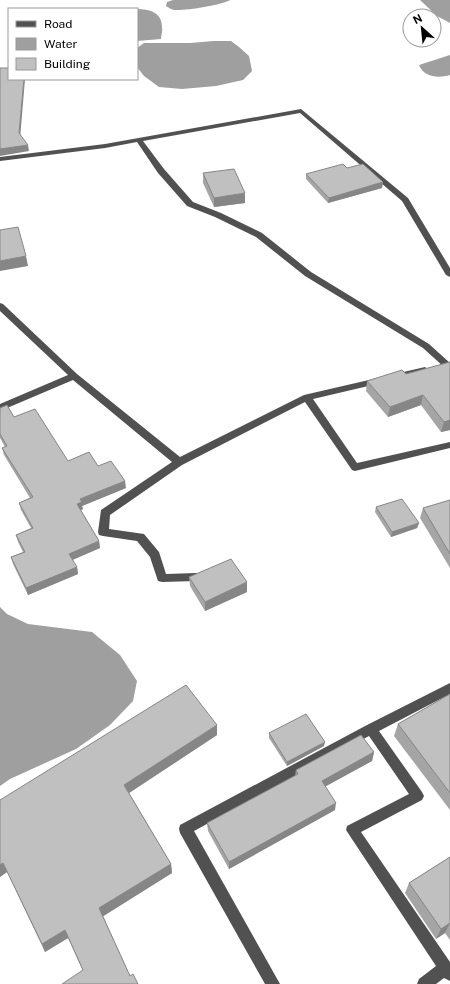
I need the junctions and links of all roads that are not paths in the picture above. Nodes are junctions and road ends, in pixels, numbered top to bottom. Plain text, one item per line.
1 (139, 140) junction
2 (0, 159) edge
3 (450, 275) edge
4 (0, 306) edge
5 (442, 366) edge
6 (74, 376) junction
7 (307, 397) junction
8 (0, 408) edge
9 (450, 445) edge
10 (179, 462) junction
11 (196, 577) edge
12 (450, 688) edge
13 (371, 729) junction
14 (448, 971) edge
15 (273, 984) edge
16 (424, 984) edge

1 - 2 street
1 - 3 street
1 - 5 street
4 - 6 street
5 - 7 street
6 - 8 street
6 - 10 street
7 - 9 street
7 - 10 street
10 - 11 street
12 - 13 street
13 - 14 street
13 - 15 street
14 - 16 street

